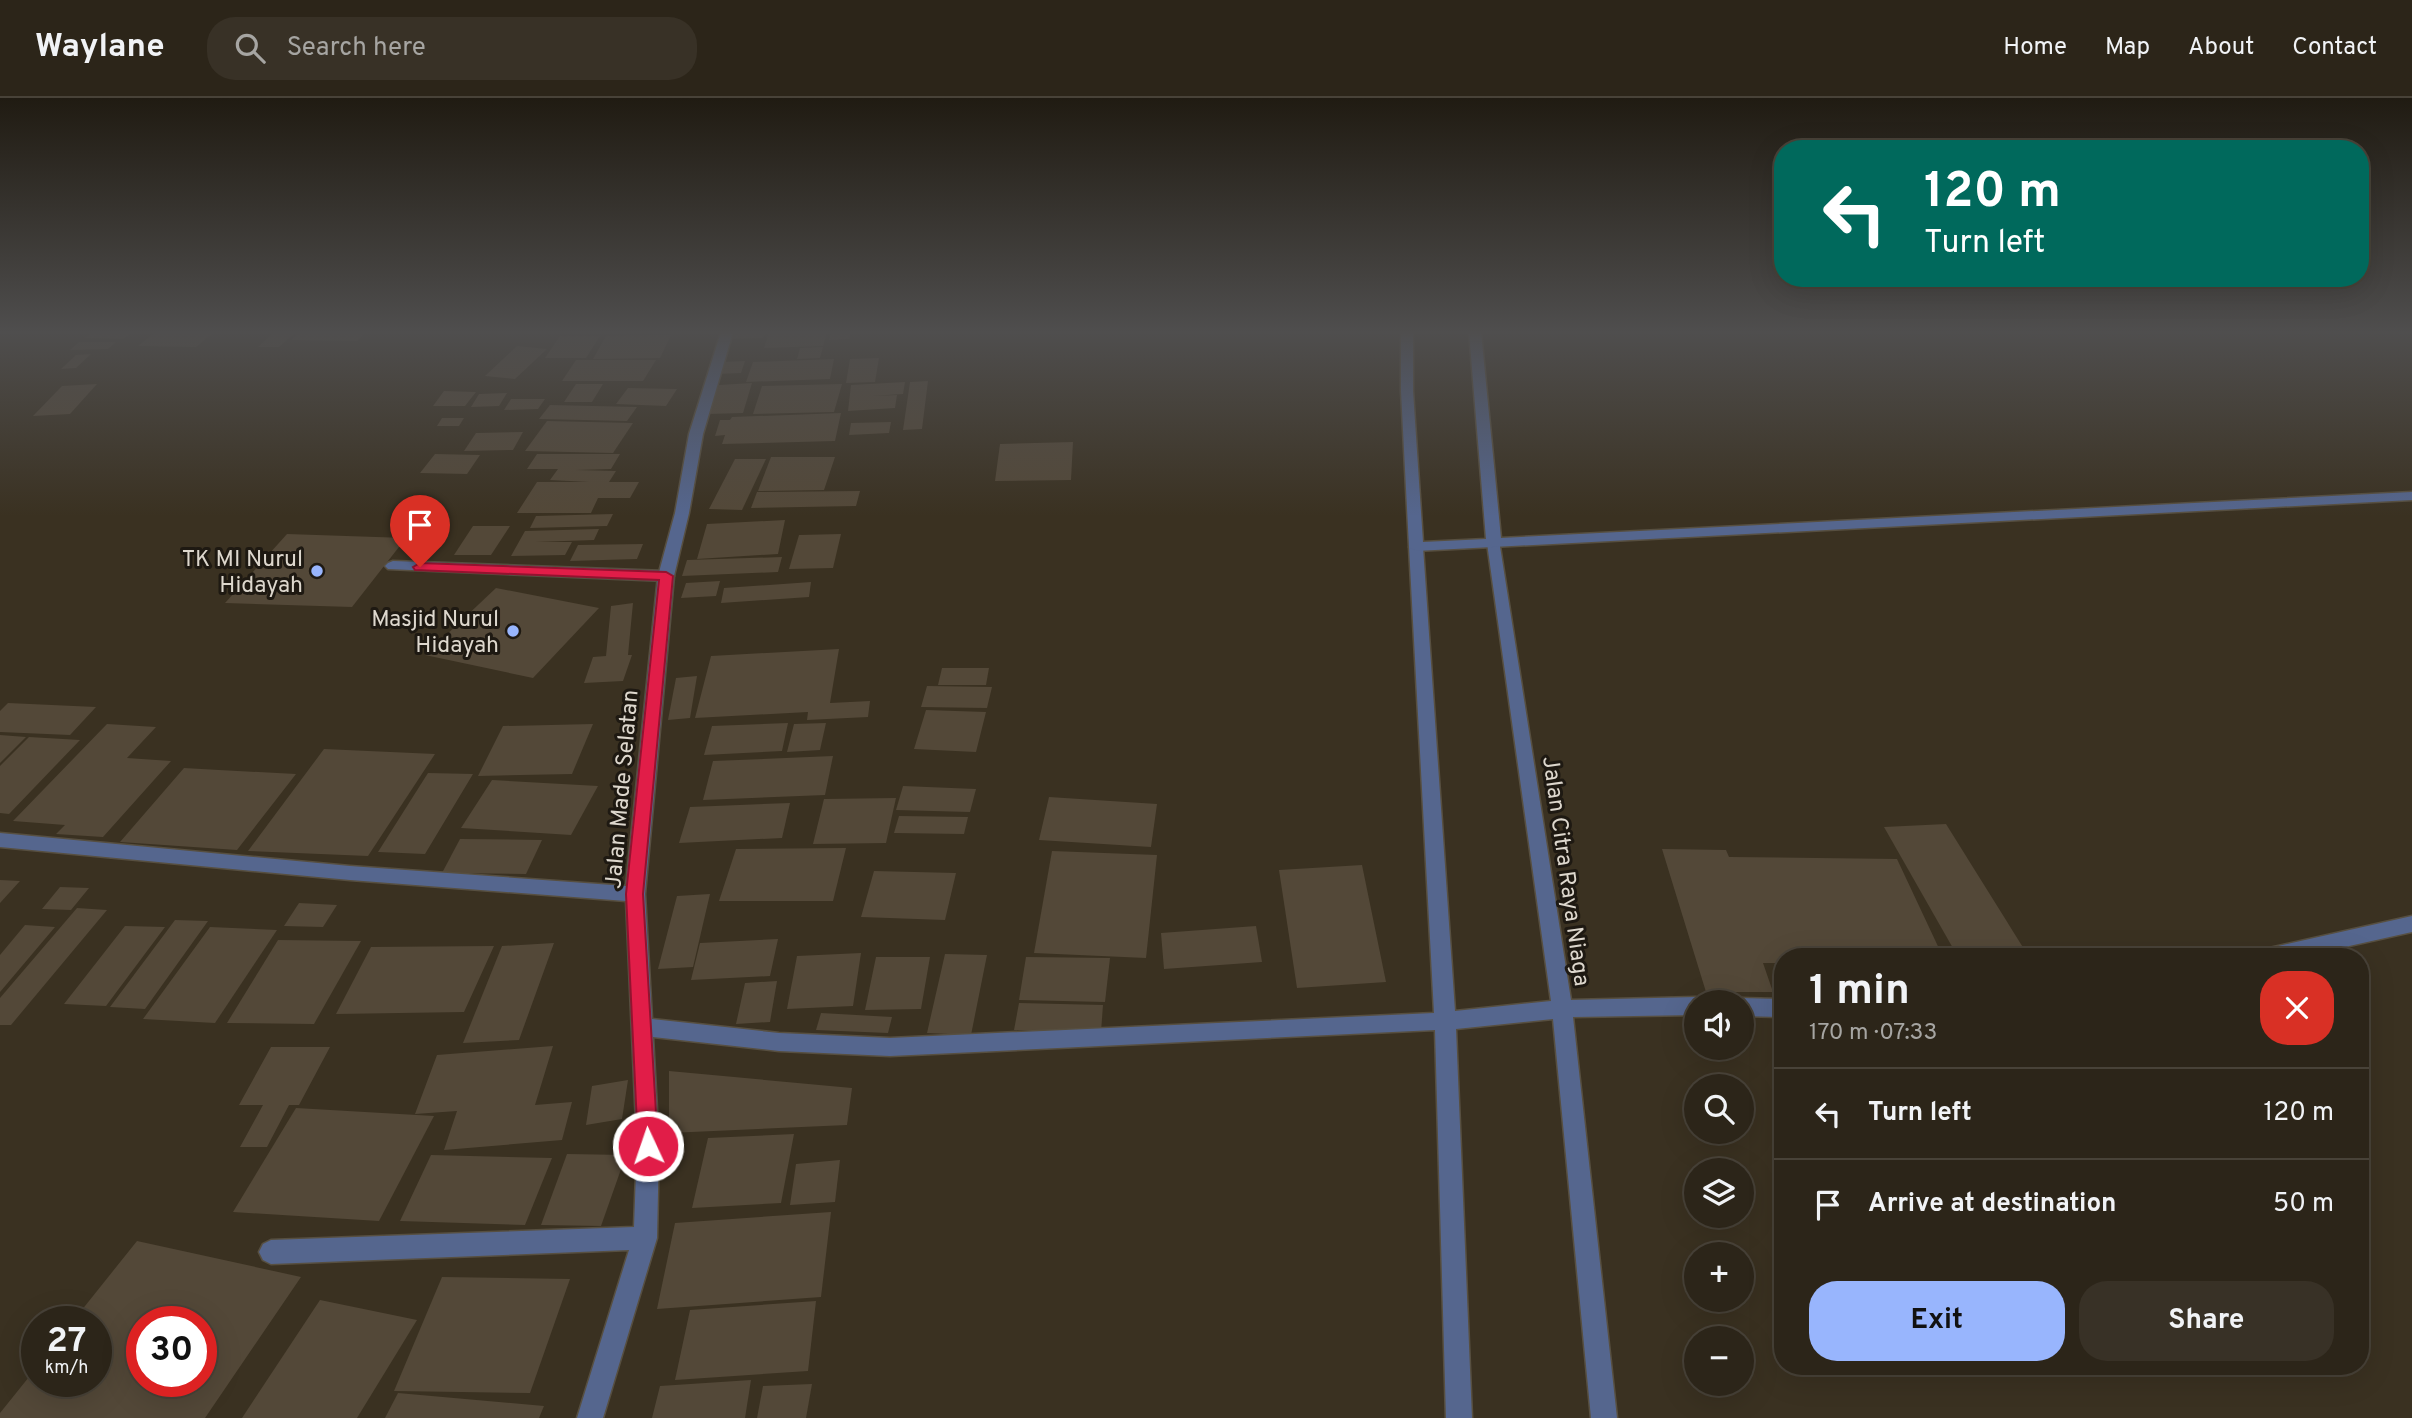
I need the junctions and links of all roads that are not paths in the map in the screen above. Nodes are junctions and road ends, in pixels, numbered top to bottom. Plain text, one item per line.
1 (708, 394) edge
2 (1407, 394) edge
3 (1481, 394) edge
4 (2412, 496) edge
5 (1494, 543) junction
6 (1416, 547) junction
7 (393, 566) dead end
8 (666, 576) junction
9 (0, 841) edge
10 (635, 894) junction
11 (2412, 924) edge
12 (2305, 948) edge
13 (1684, 1006) edge
14 (1754, 1007) edge
15 (1774, 1008) edge
16 (1562, 1009) junction
17 (1446, 1021) junction
18 (641, 1027) junction
19 (645, 1238) junction
20 (271, 1252) dead end
21 (590, 1418) edge
22 (1460, 1418) edge
23 (1604, 1418) edge

1 - 8 street, Jalan Made Selatan
2 - 6 street
3 - 5 street, Jalan Citra Raya Niaga
4 - 5 street
5 - 6 street
5 - 16 street, Jalan Citra Raya Niaga
6 - 17 street
7 - 8 street
8 - 10 street, Jalan Made Selatan
9 - 10 street
10 - 18 street, Jalan Made Selatan
11 - 12 street
13 - 16 street
14 - 15 street
16 - 17 street
16 - 23 street, Jalan Citra Raya Niaga
17 - 18 street
17 - 22 street
18 - 19 street, Jalan Made Selatan
19 - 20 street
19 - 21 street, Jalan Made Selatan

